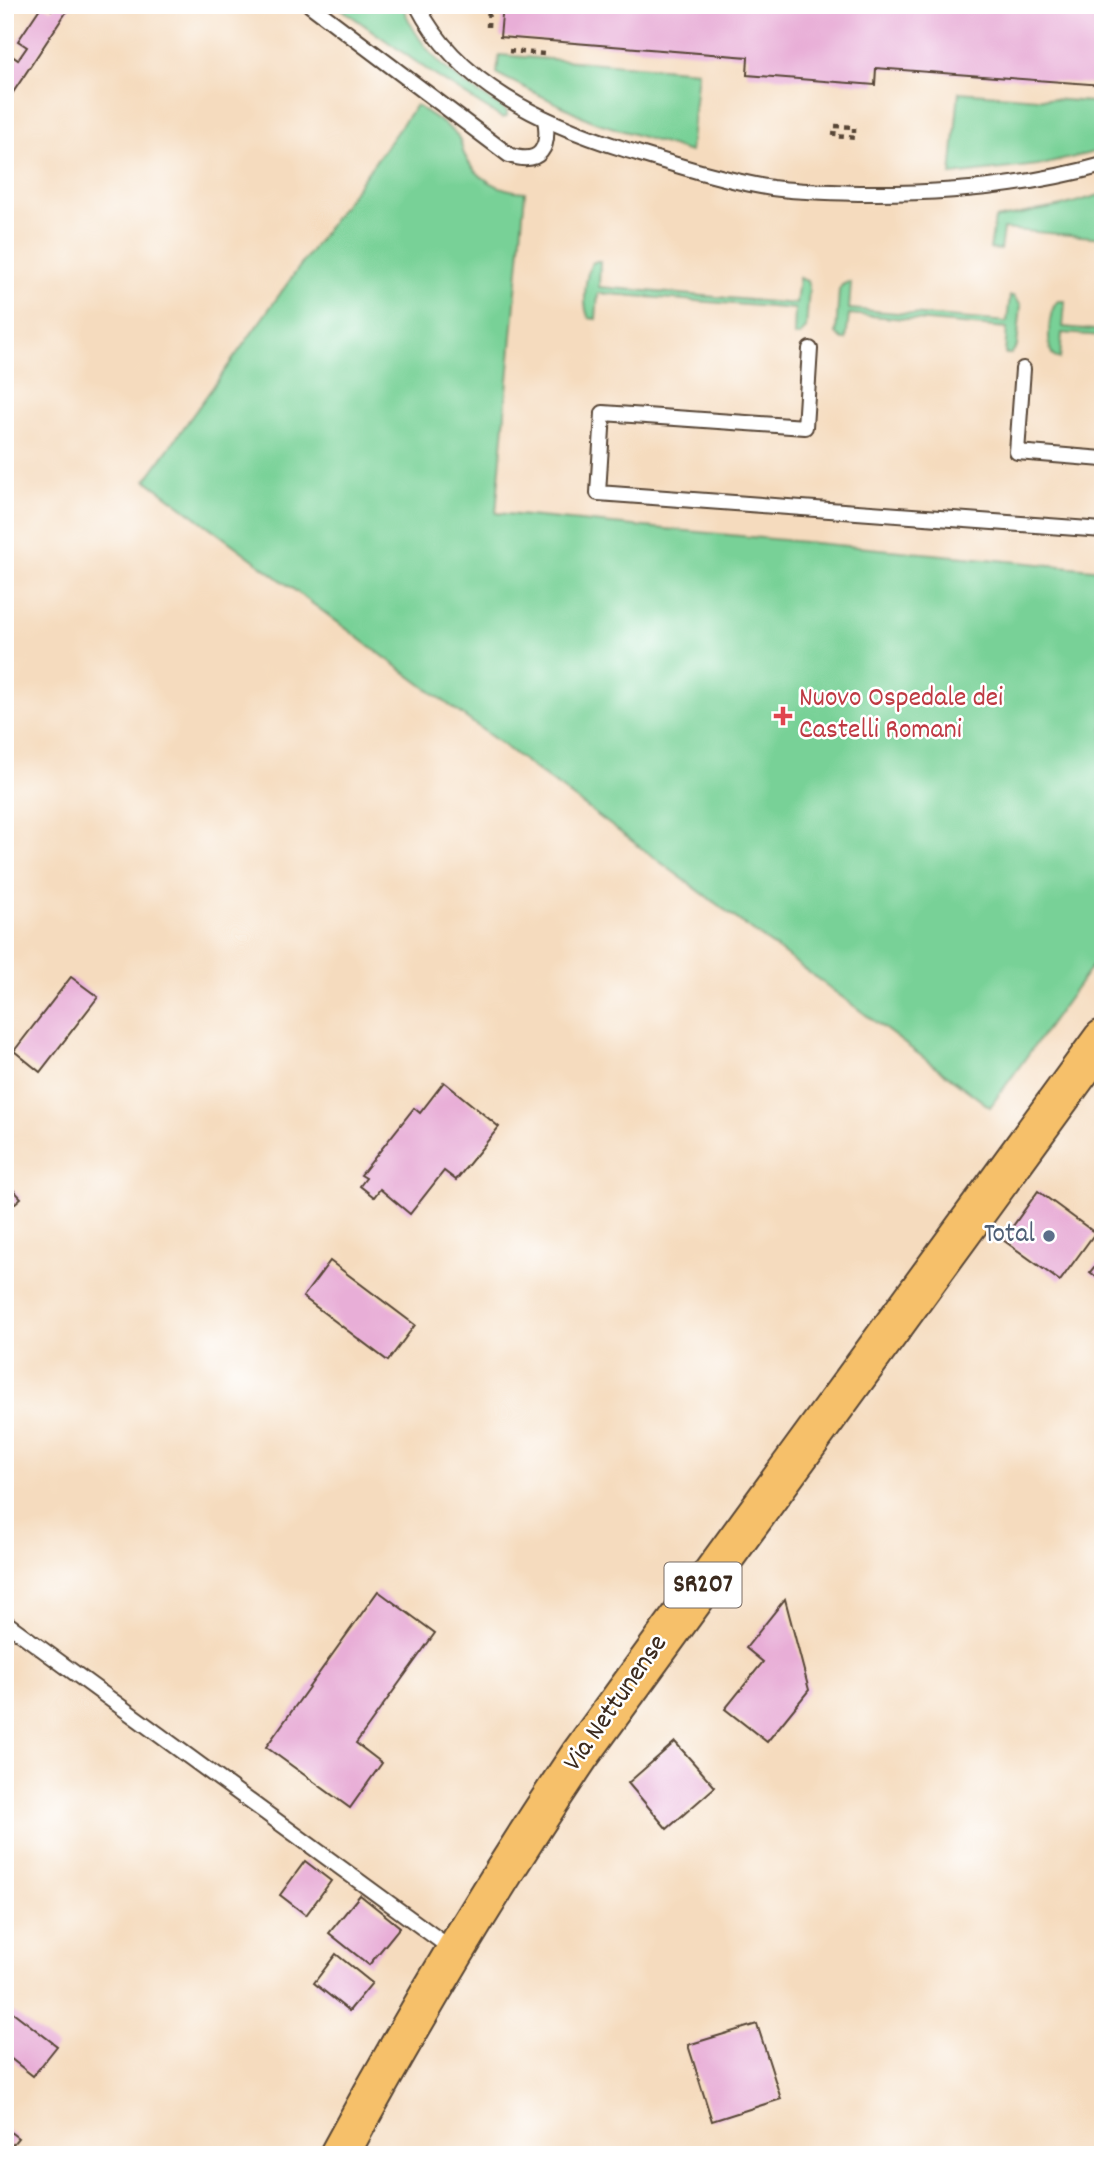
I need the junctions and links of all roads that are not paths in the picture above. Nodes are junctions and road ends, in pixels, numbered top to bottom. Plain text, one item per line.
1 (310, 5) edge
2 (417, 5) edge
3 (545, 119) junction
4 (1103, 165) edge
5 (810, 349) dead end
6 (1023, 369) dead end
7 (1103, 459) edge
8 (1103, 530) edge
9 (1103, 1039) edge
10 (5, 1622) edge
11 (455, 1951) junction
12 (339, 2155) edge

1 - 3 lane
2 - 3 lane
3 - 4 lane
5 - 8 lane
6 - 7 lane
9 - 11 main road, Via Nettunense / SR207
10 - 11 lane
11 - 12 main road, Via Nettunense / SR207

